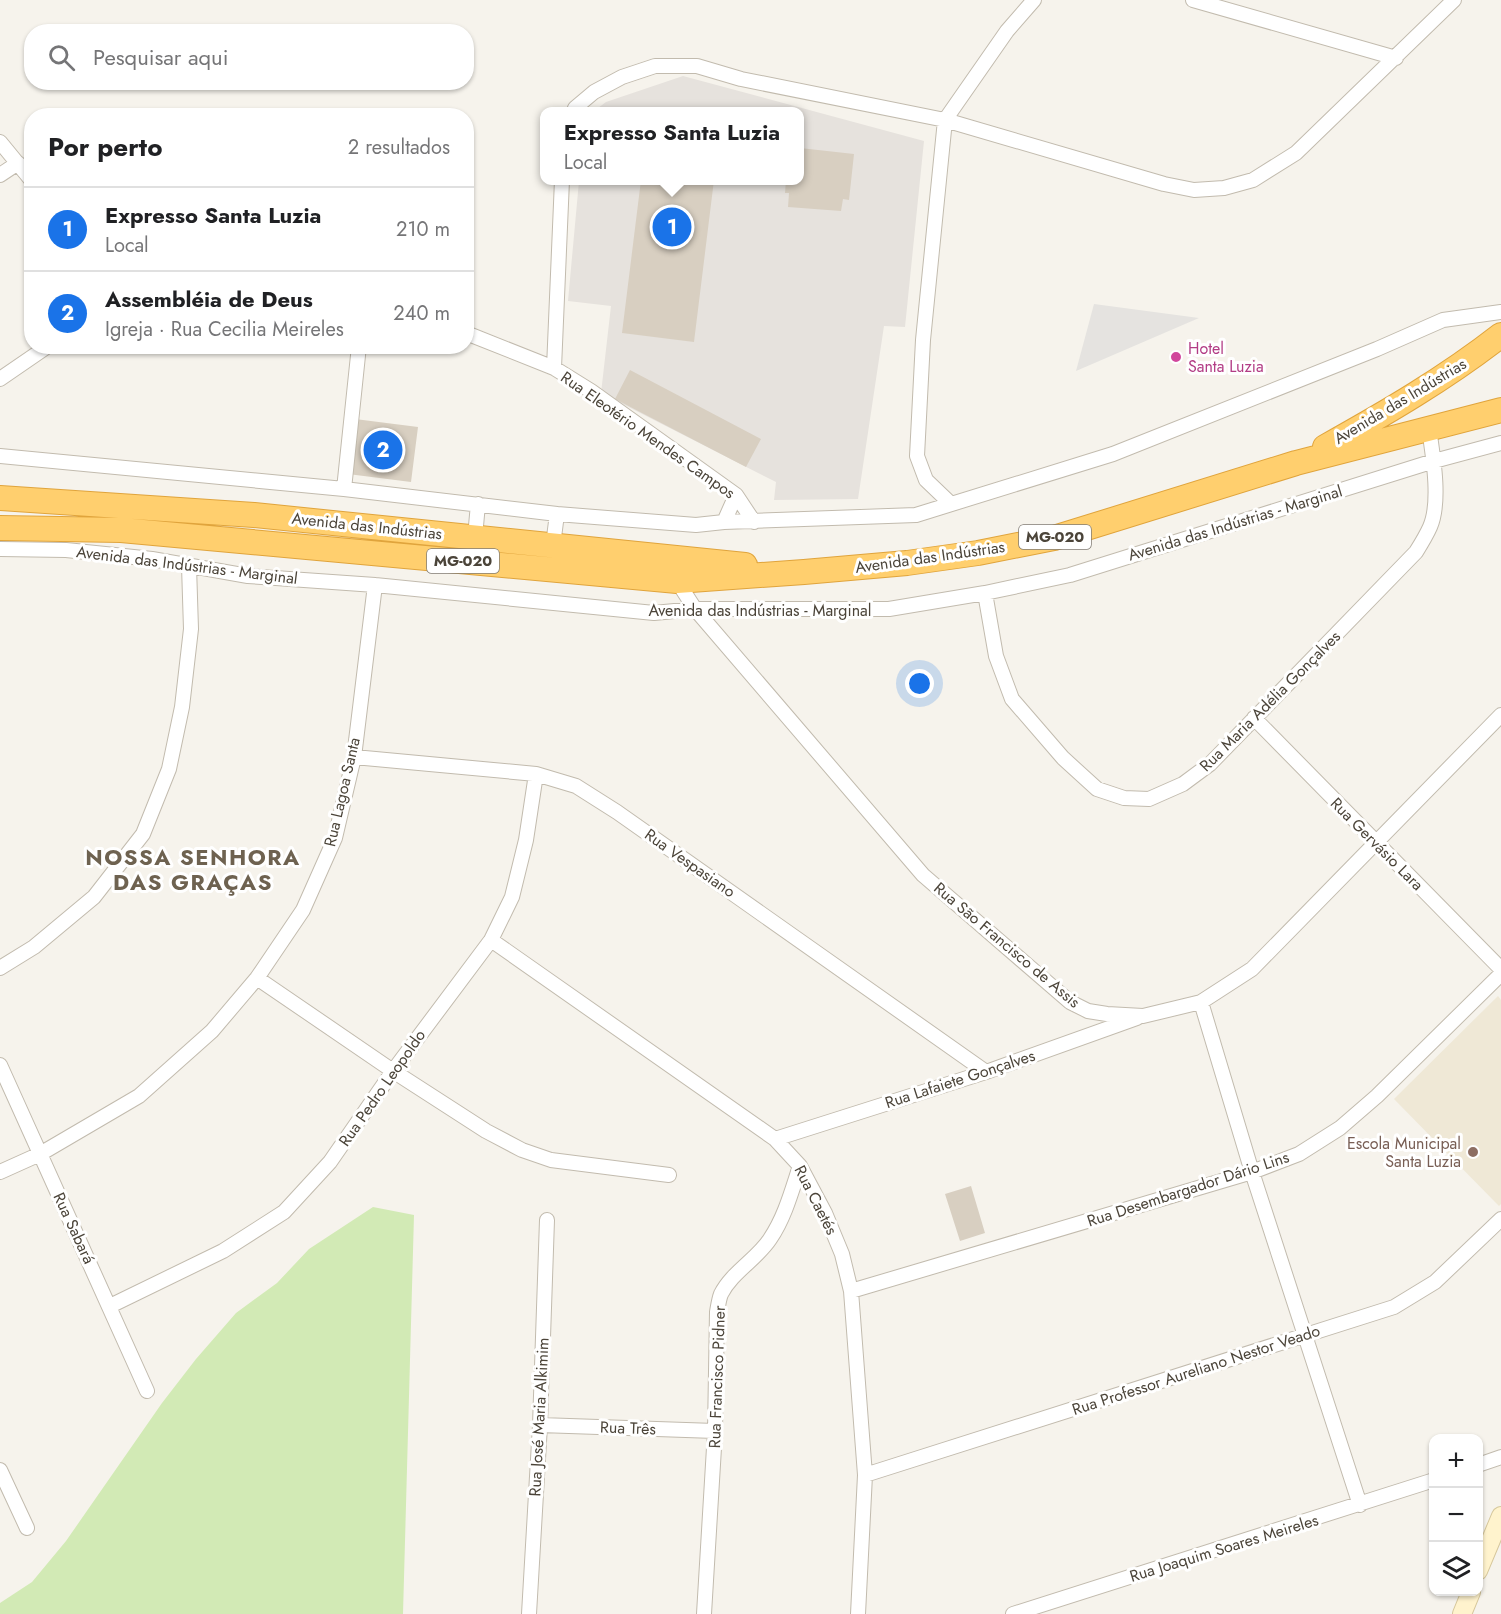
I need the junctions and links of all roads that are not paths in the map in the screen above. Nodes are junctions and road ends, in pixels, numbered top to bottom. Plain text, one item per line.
1 (1034, 0) edge
2 (1193, 0) edge
3 (1454, 0) edge
4 (1396, 58) junction
5 (578, 107) edge
6 (945, 120) junction
7 (0, 142) edge
8 (18, 163) junction
9 (24, 171) edge
10 (0, 175) edge
11 (562, 185) edge
12 (1501, 312) edge
13 (1501, 335) edge
14 (474, 336) edge
15 (36, 354) edge
16 (358, 354) edge
17 (554, 368) junction
18 (0, 379) edge
19 (1501, 410) edge
20 (1429, 429) junction
21 (1501, 443) edge
22 (0, 456) edge
23 (1434, 461) junction
24 (1296, 463) junction
25 (344, 489) junction
26 (736, 495) junction
27 (0, 498) edge
28 (950, 503) junction
29 (478, 504) junction
30 (149, 508) junction
31 (557, 514) junction
32 (724, 522) junction
33 (754, 522) junction
34 (0, 528) edge
35 (121, 530) junction
36 (475, 537) junction
37 (553, 545) junction
38 (0, 549) edge
39 (115, 555) junction
40 (189, 566) junction
41 (804, 572) junction
42 (677, 581) junction
43 (375, 585) junction
44 (985, 593) junction
45 (695, 609) junction
46 (1501, 715) edge
47 (1254, 718) junction
48 (354, 757) junction
49 (536, 774) junction
50 (1375, 842) junction
51 (491, 940) junction
52 (0, 968) edge
53 (1501, 969) edge
54 (1501, 974) edge
55 (257, 978) junction
56 (1201, 1002) junction
57 (1143, 1016) junction
58 (0, 1065) edge
59 (393, 1071) junction
60 (986, 1072) junction
61 (775, 1139) junction
62 (40, 1154) junction
63 (800, 1166) junction
64 (0, 1172) edge
65 (1252, 1172) junction
66 (669, 1175) dead end
67 (1501, 1219) edge
68 (547, 1220) dead end
69 (851, 1291) junction
70 (110, 1306) junction
71 (1305, 1336) junction
72 (147, 1390) dead end
73 (540, 1425) junction
74 (715, 1431) junction
75 (1501, 1457) edge
76 (1483, 1464) edge
77 (0, 1470) edge
78 (866, 1475) junction
79 (1429, 1482) edge
80 (1360, 1505) junction
81 (1501, 1516) edge
82 (27, 1528) dead end
83 (1483, 1561) edge
84 (1469, 1596) edge
85 (529, 1614) edge
86 (704, 1614) edge
87 (858, 1614) edge
88 (1013, 1614) edge
89 (1462, 1614) edge

1 - 6 street
2 - 4 street
3 - 4 street
4 - 6 street
5 - 6 street
6 - 28 street
7 - 8 street
8 - 9 street
8 - 10 street
11 - 17 street
12 - 28 street
13 - 24 highway, Avenida das Indústrias / MG-020
14 - 17 street, Rua Eleotério Mendes Campos
15 - 18 street
16 - 25 street
17 - 26 street, Rua Eleotério Mendes Campos
19 - 20 highway, Avenida das Indústrias / MG-020
20 - 23 street, Rua Maria Adélia Gonçalves
20 - 24 highway, Avenida das Indústrias / MG-020
21 - 23 street, Avenida das Indústrias - Marginal
22 - 25 street
23 - 44 street, Avenida das Indústrias - Marginal
23 - 47 street, Rua Maria Adélia Gonçalves
24 - 41 highway, Avenida das Indústrias / MG-020
25 - 29 street
26 - 32 street
26 - 33 street, Rua Eleotério Mendes Campos
27 - 30 highway, Avenida das Indústrias / MG-020
28 - 33 street
29 - 31 street
29 - 36 street
30 - 35 street
30 - 36 highway, Avenida das Indústrias / MG-020
31 - 32 street
31 - 37 street
32 - 33 street
34 - 35 highway, Avenida das Indústrias / MG-020
35 - 39 street
35 - 42 highway, Avenida das Indústrias / MG-020
36 - 37 highway, Avenida das Indústrias / MG-020
37 - 41 highway, Avenida das Indústrias / MG-020
38 - 39 street, Avenida das Indústrias - Marginal
39 - 40 street, Avenida das Indústrias - Marginal
40 - 43 street, Avenida das Indústrias - Marginal
40 - 52 street
41 - 42 highway, Avenida das Indústrias / MG-020
42 - 45 street, Rua São Francisco de Assis
43 - 45 street, Avenida das Indústrias - Marginal
43 - 48 street, Rua Lagoa Santa
44 - 45 street, Avenida das Indústrias - Marginal
44 - 47 street, Rua Maria Adélia Gonçalves
45 - 57 street, Rua São Francisco de Assis
46 - 50 street, Rua São Francisco de Assis
47 - 50 street, Rua Gervásio Lara
48 - 49 street, Rua Vespasiano
48 - 55 street, Rua Lagoa Santa
49 - 51 street, Rua Pedro Leopoldo
49 - 60 street, Rua Vespasiano
50 - 53 street, Rua Gervásio Lara
50 - 56 street, Rua São Francisco de Assis
51 - 59 street, Rua Pedro Leopoldo
51 - 61 street, Rua Caetés
54 - 65 street, Rua Desembargador Dário Lins
55 - 59 street
55 - 62 street, Rua Lagoa Santa
56 - 57 street, Rua São Francisco de Assis
56 - 65 street
57 - 60 street, Rua Lafaiete Gonçalves
58 - 62 street, Rua Sabará
59 - 66 street
59 - 70 street, Rua Pedro Leopoldo
60 - 61 street, Rua Lafaiete Gonçalves
61 - 63 street, Rua Caetés
62 - 64 street, Rua Lagoa Santa
62 - 70 street, Rua Sabará
63 - 69 street, Rua Caetés
63 - 74 street, Rua Francisco Pidner
65 - 69 street, Rua Desembargador Dário Lins
65 - 71 street
67 - 71 street, Rua Professor Aureliano Nestor Veado
68 - 73 street, Rua José Maria Alkimim
69 - 78 street, Rua Caetés
70 - 72 street, Rua Sabará
71 - 78 street, Rua Professor Aureliano Nestor Veado
71 - 80 street
73 - 74 street, Rua Três
73 - 85 street, Rua José Maria Alkimim
74 - 86 street, Rua Francisco Pidner
75 - 76 street
77 - 82 street
78 - 87 street, Rua Caetés
79 - 80 street, Rua Joaquim Soares Meireles
80 - 88 street, Rua Joaquim Soares Meireles
81 - 83 main road
84 - 89 main road

